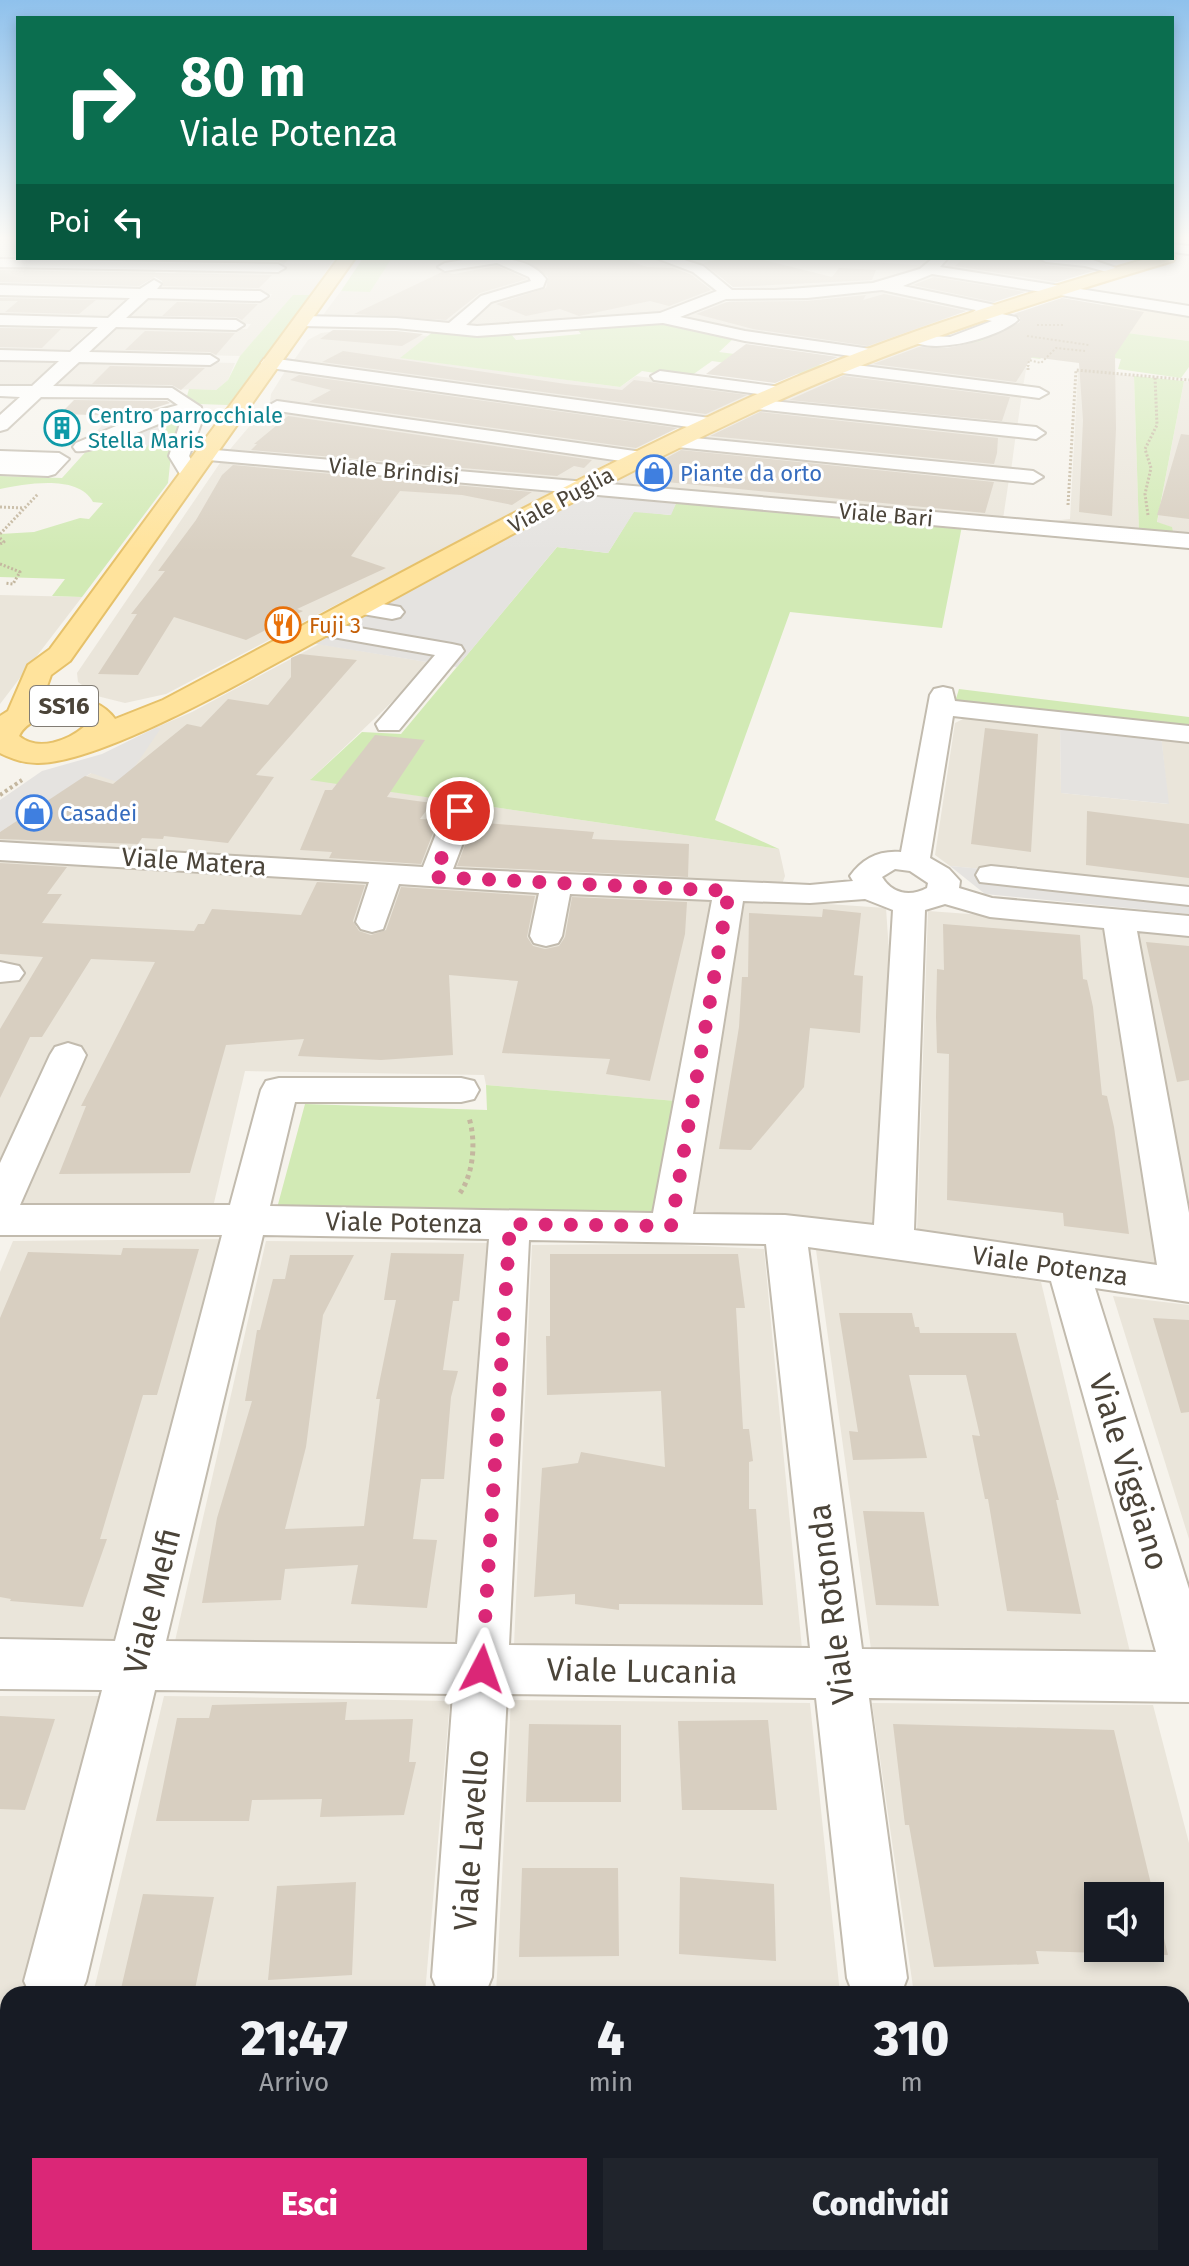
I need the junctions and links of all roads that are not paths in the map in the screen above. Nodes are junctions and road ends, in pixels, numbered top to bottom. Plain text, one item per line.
1 (91, 342) edge
2 (286, 342) edge
3 (786, 342) edge
4 (905, 342) edge
5 (872, 354) junction
6 (0, 355) edge
7 (75, 356) junction
8 (210, 360) dead end
9 (270, 363) junction
10 (1041, 363) road end
11 (839, 368) junction
12 (660, 376) dead end
13 (0, 391) edge
14 (37, 391) junction
15 (781, 392) junction
16 (1039, 393) junction
17 (753, 404) junction
18 (277, 406) dead end
19 (192, 407) junction
20 (710, 424) junction
21 (0, 425) edge
22 (674, 442) junction
23 (83, 447) dead end
24 (204, 455) junction
25 (1035, 455) junction
26 (0, 457) edge
27 (642, 458) junction
28 (0, 468) edge
29 (190, 475) junction
30 (583, 488) junction
31 (1030, 527) junction
32 (1181, 540) edge
33 (359, 607) junction
34 (392, 612) dead end
35 (319, 628) junction
36 (60, 655) junction
37 (194, 693) junction
38 (389, 724) dead end
39 (79, 729) junction
40 (1189, 734) edge
41 (9, 746) edge
42 (460, 811) dead end
43 (0, 851) edge
44 (914, 862) junction
45 (387, 874) junction
46 (991, 875) dead end
47 (434, 877) junction
48 (556, 885) junction
49 (870, 889) junction
50 (729, 891) junction
51 (1189, 896) edge
52 (926, 898) junction
53 (1119, 918) junction
54 (372, 922) dead end
55 (1189, 926) edge
56 (546, 936) dead end
57 (68, 1055) dead end
58 (461, 1090) road end
59 (0, 1206) edge
60 (0, 1220) edge
61 (249, 1220) junction
62 (510, 1224) junction
63 (671, 1226) junction
64 (785, 1230) junction
65 (893, 1242) junction
66 (1069, 1270) junction
67 (1185, 1285) edge
68 (0, 1664) edge
69 (136, 1665) junction
70 (482, 1669) junction
71 (839, 1673) junction
72 (1189, 1676) edge
73 (462, 1977) dead end
74 (877, 1978) dead end
75 (55, 1981) dead end

1 - 7 street
2 - 9 main road, SS16
3 - 5 street
4 - 5 main road, Viale Puglia
5 - 11 main road, Viale Puglia
6 - 7 street
7 - 8 street
7 - 14 street
9 - 20 street
9 - 24 main road, SS16
10 - 16 street
11 - 15 main road, Viale Puglia
11 - 16 street
12 - 15 street
13 - 14 street
14 - 19 street
14 - 21 street
15 - 17 main road, Viale Puglia
16 - 25 street
17 - 20 main road, Viale Puglia
17 - 25 street
18 - 27 street
19 - 23 street
19 - 29 street
20 - 22 main road, Viale Puglia
22 - 25 street
22 - 27 main road, Viale Puglia
24 - 29 main road, SS16
24 - 30 street, Viale Brindisi
25 - 31 street
26 - 28 street
27 - 30 main road, Viale Puglia
29 - 36 main road, SS16
30 - 31 street, Viale Bari
30 - 33 main road, Viale Puglia
31 - 32 street, Viale Bari
33 - 34 street
33 - 35 main road, Viale Puglia
35 - 37 main road, Viale Puglia
35 - 38 street
36 - 39 main road, SS16
36 - 41 main road, SS16
37 - 39 main road, Viale Puglia
37 - 39 main road, Viale Puglia
39 - 41 main road, SS16
39 - 41 main road, SS16
40 - 44 street
42 - 47 street
43 - 45 street, Viale Matera
44 - 49 street
44 - 52 street
45 - 47 street, Viale Matera
45 - 54 street
46 - 51 street
47 - 48 street, Viale Matera
48 - 50 street, Viale Matera
48 - 56 street
49 - 50 street, Viale Matera
49 - 52 street, Viale Matera
50 - 63 street
52 - 53 street, Viale Matera
52 - 65 street
53 - 55 street, Viale Matera
53 - 67 street
57 - 59 street
58 - 61 street, Viale Melfi
60 - 61 street, Viale Potenza
61 - 62 street, Viale Potenza
61 - 69 street, Viale Melfi
62 - 63 street, Viale Potenza
62 - 70 street, Viale Lavello
63 - 64 street, Viale Potenza
64 - 65 street, Viale Potenza
64 - 71 street, Viale Rotonda
65 - 66 street, Viale Potenza
66 - 67 street, Viale Potenza
66 - 72 street, Viale Viggiano
68 - 69 street, Viale Lucania
69 - 70 street, Viale Lucania
69 - 75 street, Viale Melfi
70 - 71 street, Viale Lucania
70 - 73 street, Viale Lavello
71 - 72 street, Viale Lucania
71 - 74 street, Viale Rotonda

